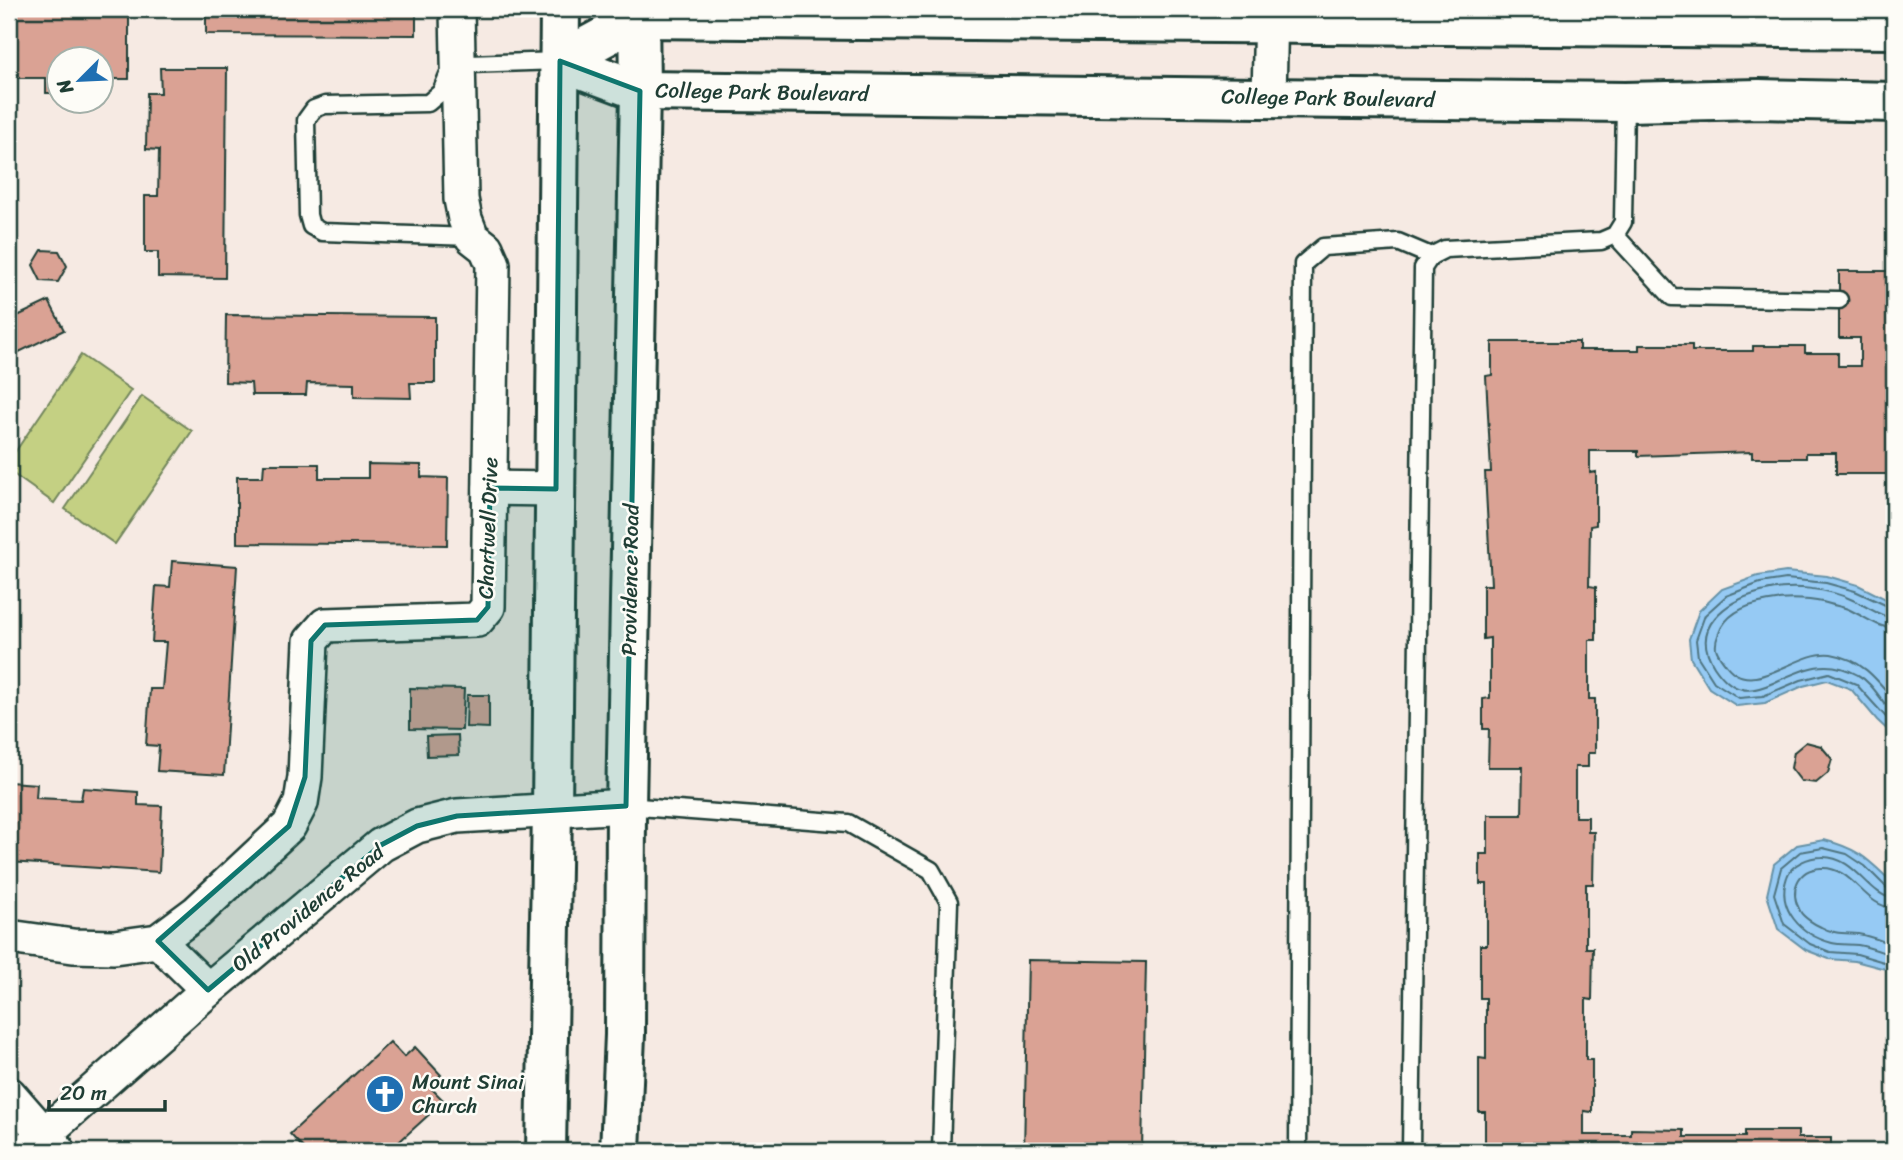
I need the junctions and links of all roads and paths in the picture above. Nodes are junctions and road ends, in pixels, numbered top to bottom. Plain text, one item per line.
1 (457, 9) edge
2 (560, 9) edge
3 (639, 13) edge
4 (1270, 17) edge
5 (1894, 29) edge
6 (560, 61) junction
7 (458, 67) junction
8 (640, 91) junction
9 (1269, 97) junction
10 (1625, 102) junction
11 (1894, 102) edge
12 (1615, 235) junction
13 (472, 237) junction
14 (1431, 257) junction
15 (1839, 300) dead end
16 (490, 488) junction
17 (556, 489) junction
18 (626, 806) junction
19 (552, 810) junction
20 (9, 937) edge
21 (158, 941) junction
22 (208, 990) junction
23 (9, 1094) edge
24 (42, 1145) edge
25 (546, 1151) edge
26 (620, 1151) edge
27 (941, 1151) edge
28 (1298, 1151) edge
29 (1411, 1151) edge

1 - 7 street, Chartwell Drive
2 - 6 street
3 - 4 street
3 - 6 street
3 - 8 street, Providence Road
4 - 5 street
4 - 9 street
6 - 7 lane
6 - 8 street, College Park Boulevard
6 - 17 street
7 - 13 street, Chartwell Drive
7 - 13 lane
8 - 9 street, College Park Boulevard
8 - 18 street, Providence Road
9 - 10 street, College Park Boulevard
10 - 11 street, College Park Boulevard
10 - 12 lane
12 - 14 lane
12 - 15 lane
13 - 16 street, Chartwell Drive
14 - 28 lane
14 - 29 lane
16 - 17 street
16 - 21 street, Chartwell Drive
17 - 19 street
18 - 19 street, Old Providence Road
18 - 26 street, Providence Road
18 - 27 lane
19 - 22 street, Old Providence Road
19 - 25 street
20 - 21 street, Chartwell Drive
21 - 22 street
22 - 24 street, Old Providence Road
23 - 24 street, Old Providence Road

